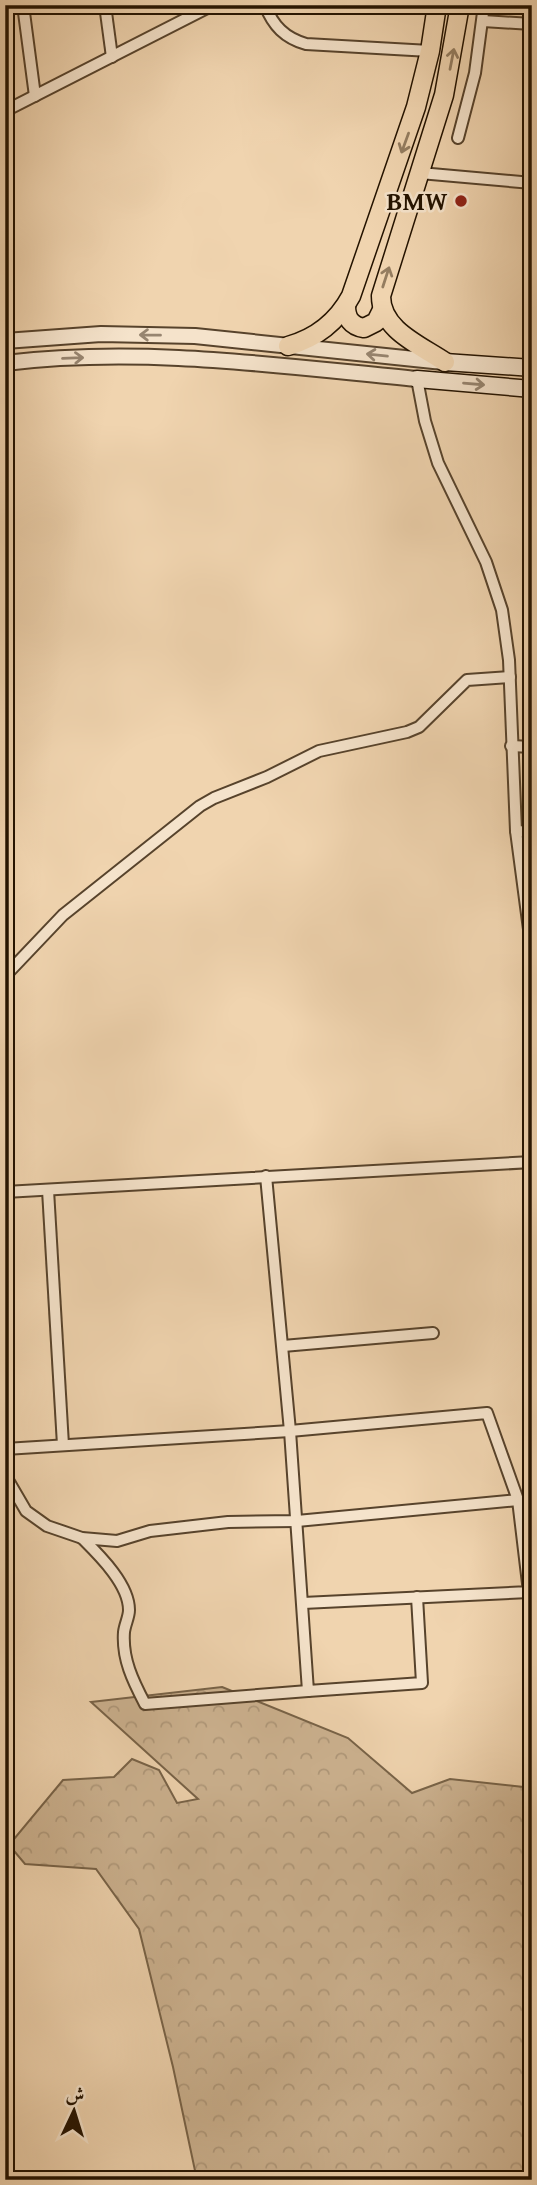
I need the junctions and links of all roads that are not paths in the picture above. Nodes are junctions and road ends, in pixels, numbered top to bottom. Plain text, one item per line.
1 (23, 5) edge
2 (105, 5) edge
3 (213, 5) edge
4 (265, 5) edge
5 (437, 5) edge
6 (460, 5) edge
7 (484, 5) edge
8 (483, 21) junction
9 (532, 24) edge
10 (430, 51) junction
11 (112, 57) junction
12 (36, 96) junction
13 (5, 111) edge
14 (458, 138) dead end
15 (419, 173) junction
16 (532, 183) edge
17 (346, 306) junction
18 (382, 310) junction
19 (5, 341) edge
20 (288, 346) junction
21 (445, 362) junction
22 (5, 363) edge
23 (532, 368) edge
24 (417, 379) junction
25 (532, 388) edge
26 (510, 677) junction
27 (511, 746) junction
28 (532, 747) edge
29 (516, 831) junction
30 (532, 832) edge
31 (529, 921) edge
32 (532, 952) edge
33 (5, 976) edge
34 (532, 1162) edge
35 (266, 1176) junction
36 (48, 1190) junction
37 (5, 1192) edge
38 (433, 1333) dead end
39 (283, 1346) junction
40 (290, 1431) junction
41 (63, 1445) junction
42 (5, 1449) edge
43 (5, 1475) edge
44 (518, 1500) junction
45 (297, 1521) junction
46 (82, 1538) junction
47 (417, 1597) junction
48 (303, 1602) junction
49 (308, 1691) junction

1 - 12 street
2 - 11 street
3 - 11 street
4 - 10 street
5 - 10 main road
15 -> 6 main road
7 - 8 street
8 - 9 street
8 - 14 street
10 -> 17 main road
11 - 12 street
12 - 13 street
15 - 16 street
18 -> 15 main road
17 - 18 main road
17 - 20 main road
18 - 21 main road
20 -> 19 street
21 -> 20 street
21 - 23 main road
22 -> 24 street
24 -> 25 main road
24 - 26 street
26 - 27 street
26 - 33 street
27 - 28 street
27 - 29 street
29 - 30 street
29 - 31 street
31 - 32 street
34 - 35 street
35 - 36 street
35 - 39 street
36 - 37 street
36 - 41 street
38 - 39 street
39 - 40 street
40 - 41 street
40 - 44 street
40 - 45 street
41 - 42 street
43 - 46 street
44 - 45 street
44 - 47 street
45 - 46 street
45 - 48 street
46 - 49 street
47 - 48 street
47 - 49 street
48 - 49 street

